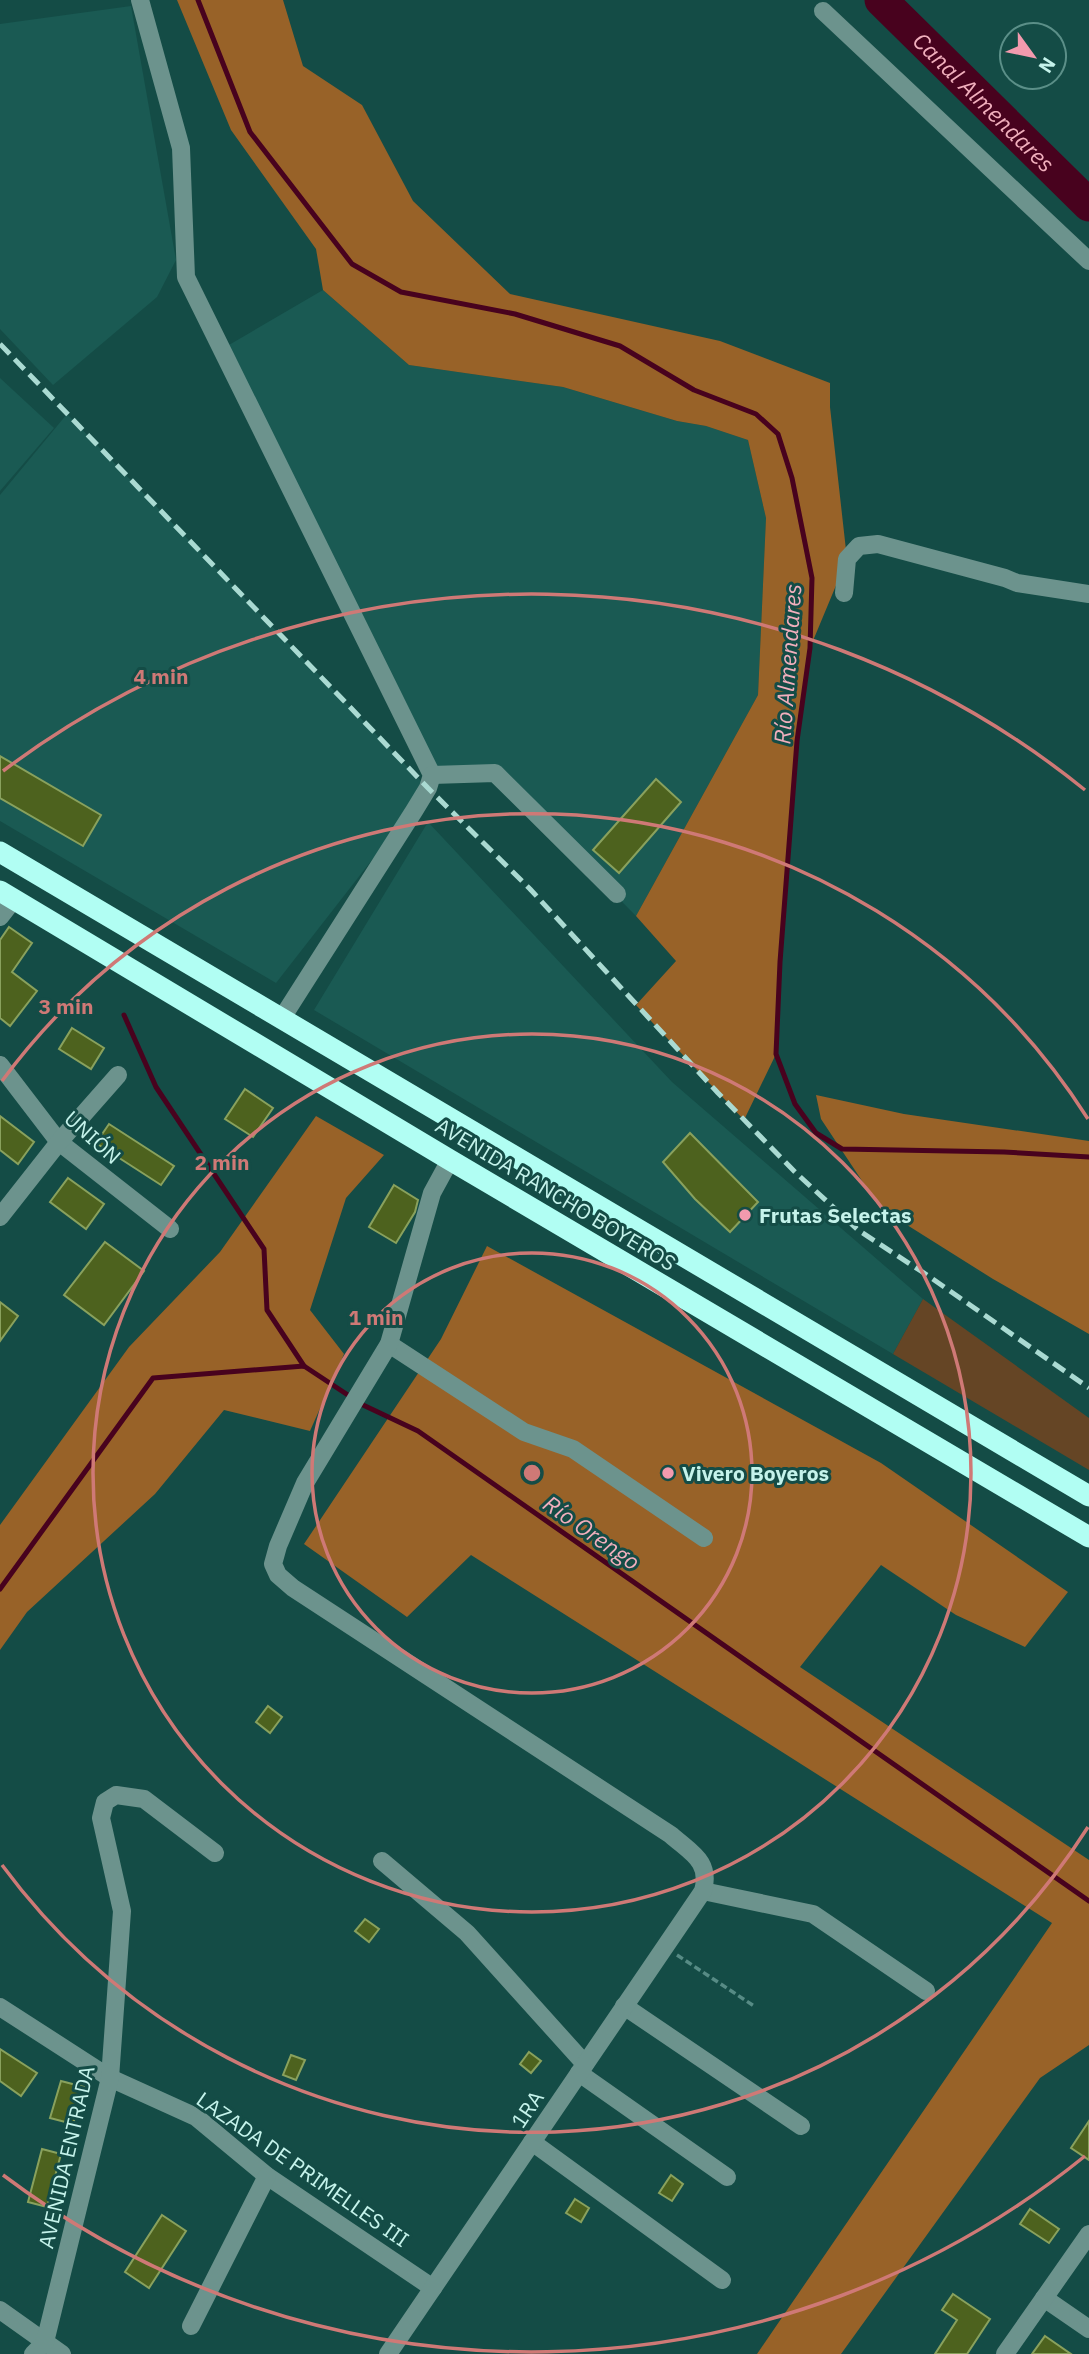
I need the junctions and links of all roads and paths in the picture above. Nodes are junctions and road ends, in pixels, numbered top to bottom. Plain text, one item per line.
1 (140, 0) edge
2 (823, 11) dead end
3 (1089, 261) edge
4 (844, 593) dead end
5 (1089, 594) edge
6 (432, 775) junction
7 (0, 852) edge
8 (617, 894) dead end
9 (7, 895) edge
10 (0, 916) edge
11 (282, 1018) junction
12 (0, 1065) edge
13 (118, 1075) dead end
14 (59, 1142) junction
15 (450, 1160) junction
16 (0, 1217) edge
17 (170, 1229) dead end
18 (389, 1344) junction
19 (1089, 1496) edge
20 (1089, 1537) edge
21 (704, 1538) dead end
22 (215, 1853) dead end
23 (382, 1861) dead end
24 (703, 1891) junction
25 (665, 1947) junction
26 (926, 1991) dead end
27 (624, 2006) junction
28 (754, 2006) dead end
29 (0, 2007) edge
30 (582, 2068) junction
31 (110, 2078) junction
32 (801, 2126) dead end
33 (532, 2142) junction
34 (267, 2176) junction
35 (727, 2177) dead end
36 (1089, 2234) edge
37 (722, 2280) dead end
38 (433, 2288) junction
39 (1044, 2298) junction
40 (0, 2310) edge
41 (191, 2326) dead end
42 (1089, 2329) edge
43 (39, 2348) edge
44 (62, 2354) edge
45 (388, 2354) edge
46 (1005, 2354) edge

1 - 6 street
2 - 3 street
4 - 5 street
6 - 8 street
6 - 11 street
7 - 11 highway, AVENIDA RANCHO BOYEROS
9 - 10 street
9 - 15 highway, AVENIDA RANCHO BOYEROS
11 - 19 highway, AVENIDA RANCHO BOYEROS
12 - 14 street, UNIÓN
13 - 14 street
14 - 16 street
14 - 17 street, UNIÓN
15 - 18 street
15 - 20 highway, AVENIDA RANCHO BOYEROS
18 - 21 street
18 - 24 street
22 - 31 street, AVENIDA ENTRADA
23 - 30 street
24 - 25 street, 1RA
24 - 26 street
25 - 27 street, 1RA
25 - 28 path
27 - 30 street, 1RA
27 - 32 street
29 - 31 street, LAZADA DE PRIMELLES III
30 - 33 street, 1RA
30 - 35 street
31 - 34 street, LAZADA DE PRIMELLES III
31 - 43 street, AVENIDA ENTRADA
33 - 37 street
33 - 38 street, 1RA
34 - 38 street, LAZADA DE PRIMELLES III
34 - 41 street
36 - 39 street
38 - 45 street, 1RA
39 - 42 street
39 - 46 street
40 - 43 street
43 - 44 street

